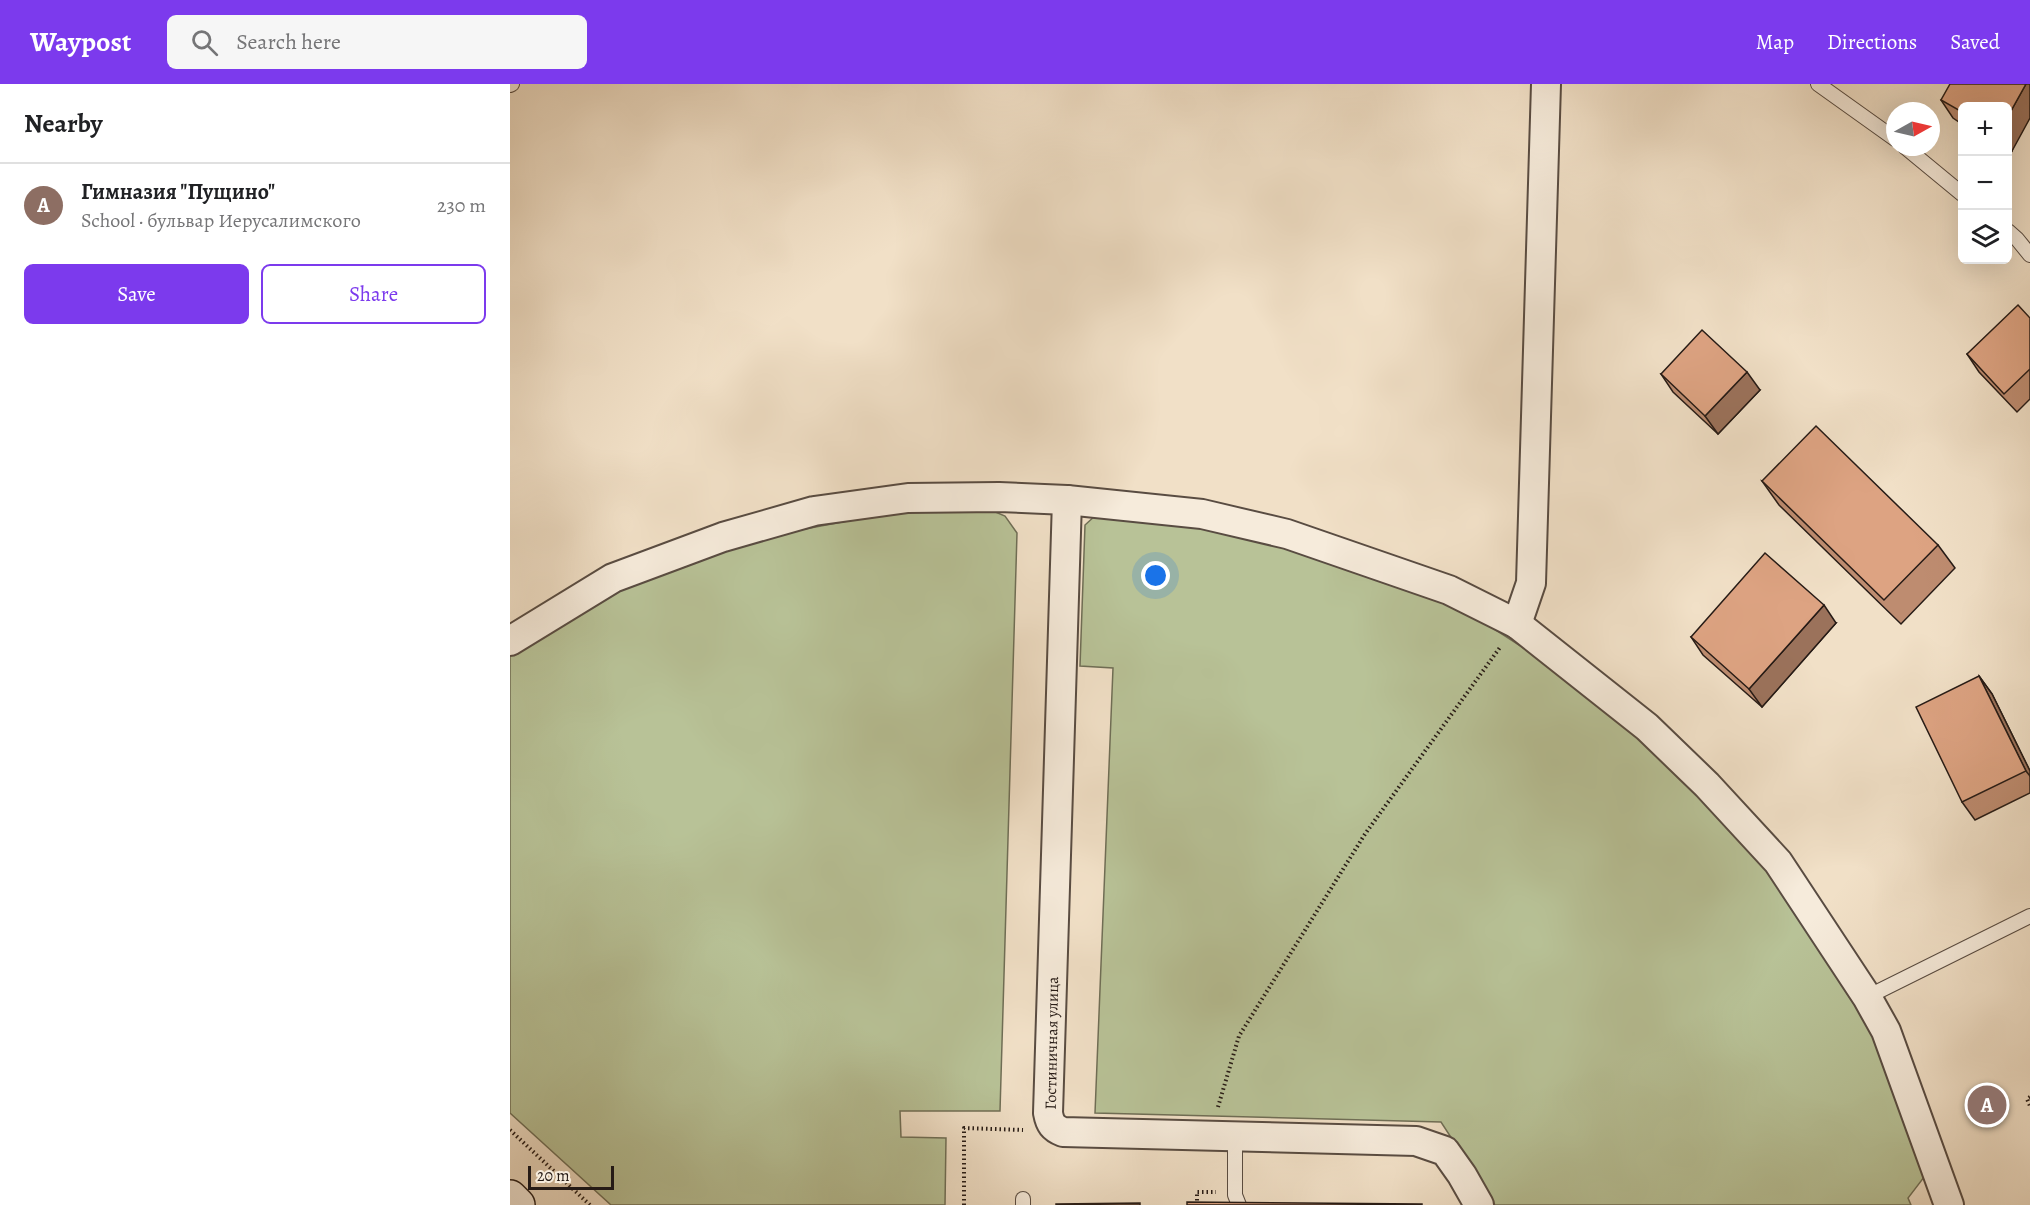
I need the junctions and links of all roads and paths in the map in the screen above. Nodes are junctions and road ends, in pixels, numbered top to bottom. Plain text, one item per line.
1 (1546, 84) edge
2 (1818, 84) edge
3 (1886, 133) edge
4 (1916, 156) edge
5 (1958, 191) edge
6 (2012, 235) edge
7 (2030, 255) edge
8 (1067, 500) junction
9 (1517, 624) junction
10 (510, 641) edge
11 (2030, 916) edge
12 (1867, 997) junction
13 (2030, 1097) edge
14 (2030, 1106) edge
15 (1050, 1123) junction
16 (510, 1130) edge
17 (1223, 1137) junction
18 (510, 1197) edge
19 (1237, 1198) edge
20 (519, 1205) edge
21 (590, 1205) edge
22 (964, 1205) edge
23 (1197, 1205) edge
24 (1479, 1205) edge
25 (1949, 1205) edge

1 - 9 street
2 - 3 lane
4 - 5 lane
6 - 7 lane
8 - 9 street
8 - 10 street
8 - 15 street, Гостиничная улица
9 - 12 street
9 - 17 path
11 - 12 lane
12 - 25 street
13 - 14 path
15 - 17 street, Гостиничная улица
15 - 22 path
16 - 21 path
17 - 19 lane
17 - 24 street, Гостиничная улица
18 - 20 main road
19 - 23 path

